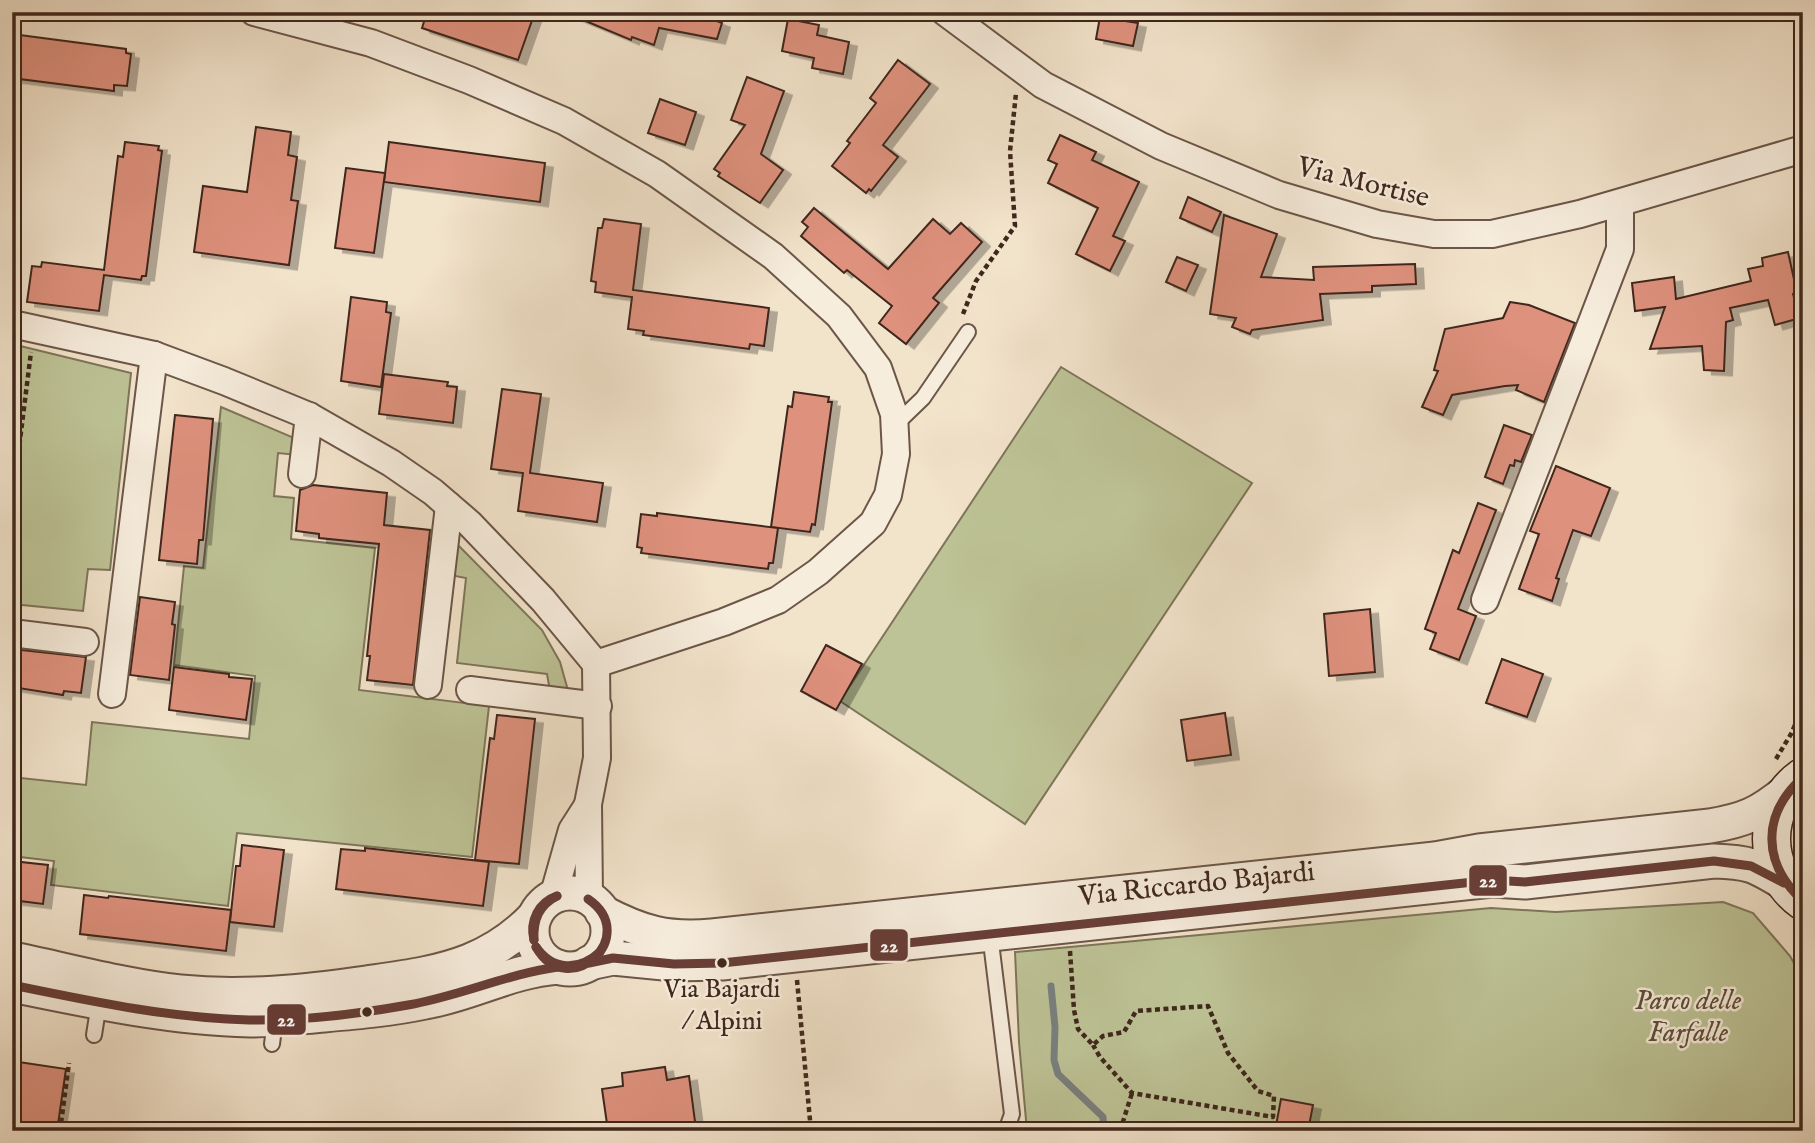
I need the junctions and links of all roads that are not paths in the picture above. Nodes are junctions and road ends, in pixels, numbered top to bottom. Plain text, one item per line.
1 (254, 12) edge
2 (945, 12) edge
3 (1803, 149) edge
4 (1620, 203) junction
5 (12, 324) edge
6 (968, 332) dead end
7 (154, 355) junction
8 (309, 416) junction
9 (895, 425) junction
10 (302, 474) dead end
11 (449, 506) junction
12 (1485, 600) dead end
13 (12, 633) edge
14 (85, 642) dead end
15 (596, 664) junction
16 (428, 685) dead end
17 (470, 690) dead end
18 (112, 694) dead end
19 (598, 706) junction
20 (1792, 776) edge
21 (589, 804) junction
22 (1793, 892) edge
23 (596, 905) junction
24 (544, 906) junction
25 (990, 934) junction
26 (12, 958) edge
27 (574, 965) junction
28 (12, 985) edge
29 (1006, 1131) edge

1 - 9 street
2 - 4 street, Via Mortise
3 - 4 street, Via Mortise
4 - 12 street
5 - 7 street
6 - 9 lane
7 - 8 street
7 - 18 street
8 - 10 street
8 - 11 street
9 - 15 street
11 - 15 street
11 - 16 street
13 - 14 street
15 - 19 street
17 - 19 street
19 - 21 street
20 - 22 main road
20 - 23 street, Via Riccardo Bajardi
21 - 23 street
21 - 24 street
22 - 25 street, Via Riccardo Bajardi
23 - 24 street, Via Riccardo Bajardi
23 - 27 street
24 - 26 street
24 - 27 street
25 - 27 street, Via Riccardo Bajardi
25 - 29 lane
27 - 28 street, Via Riccardo Bajardi

